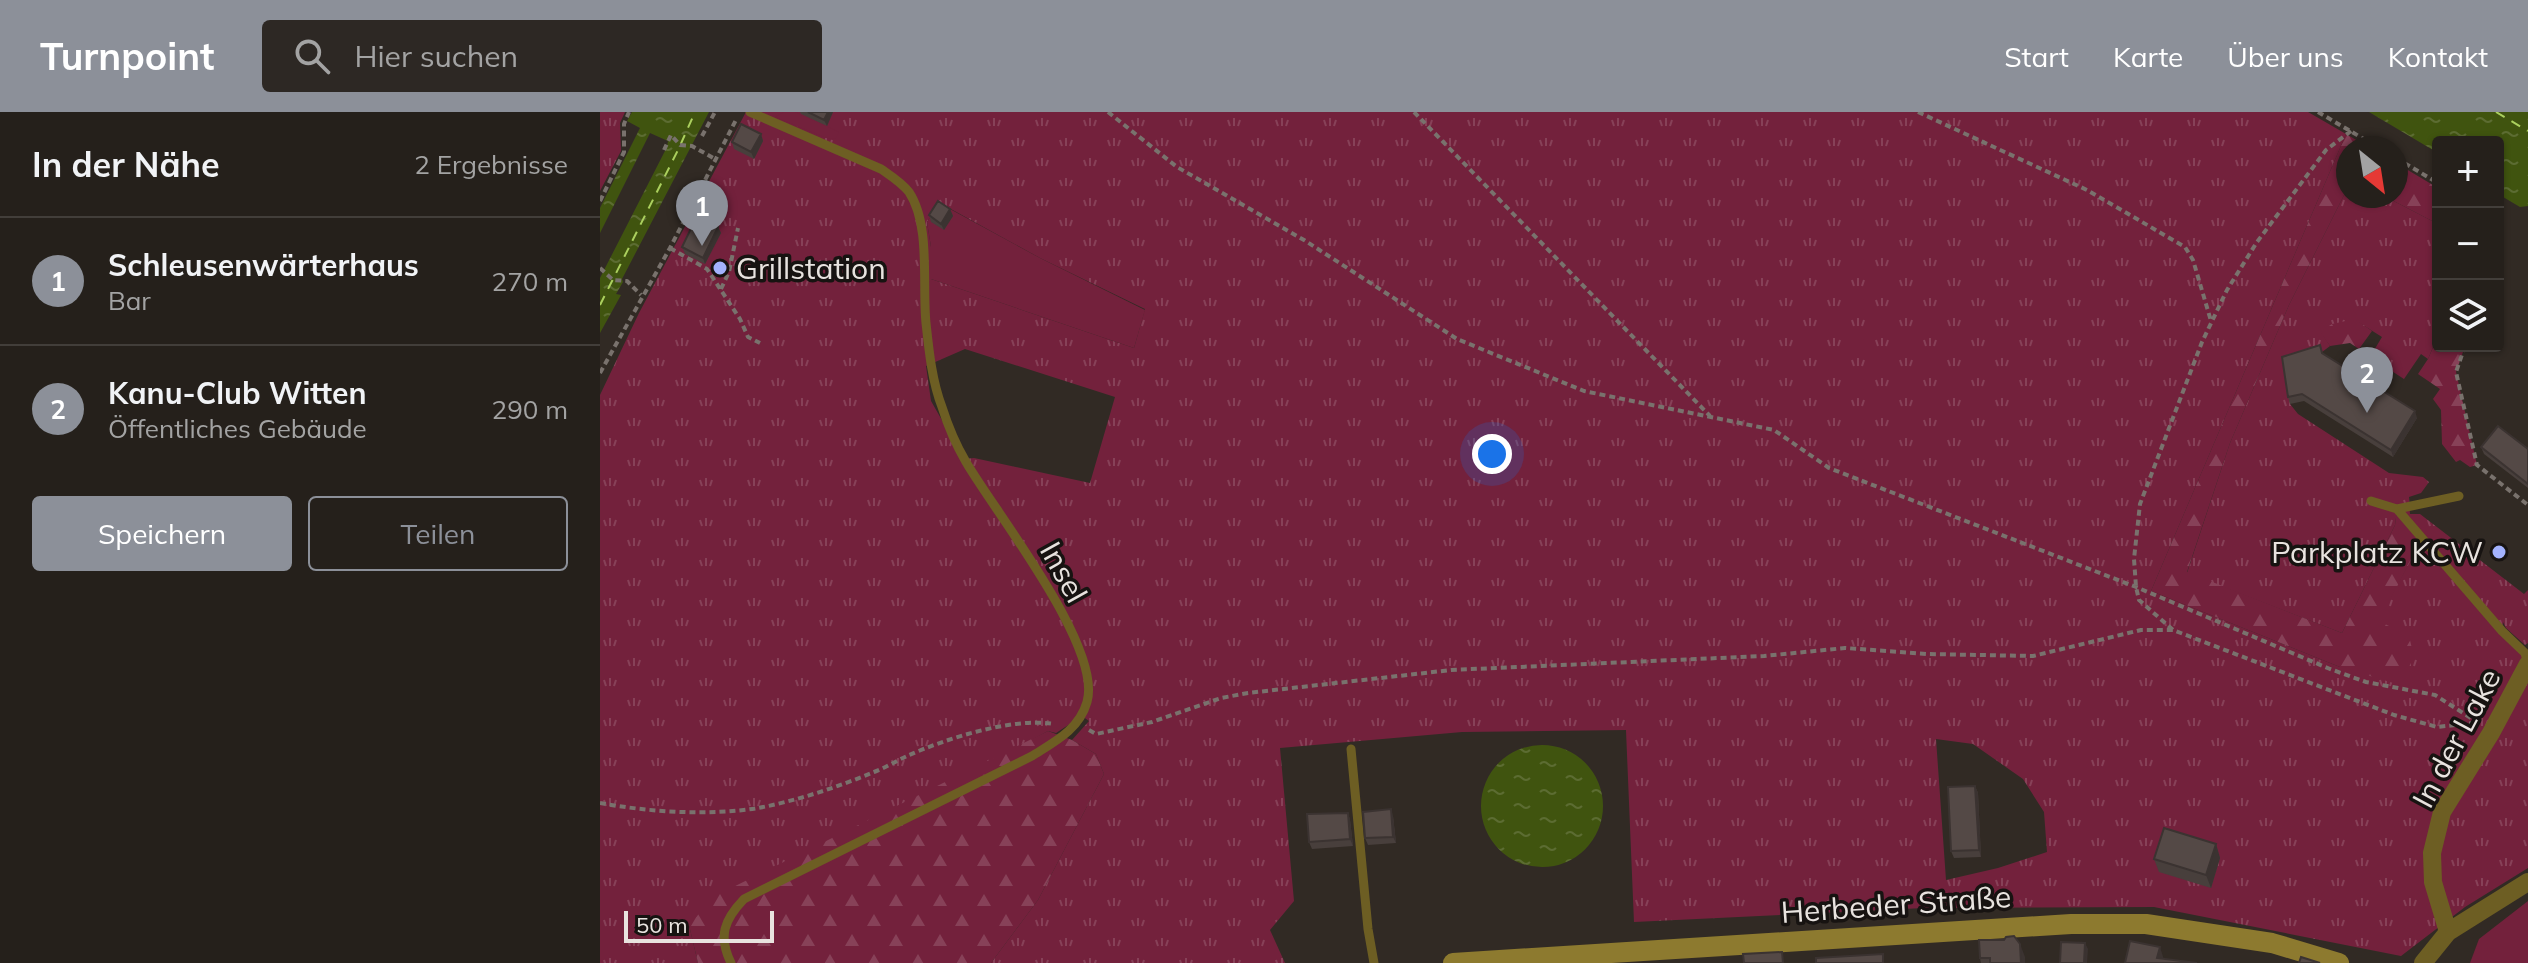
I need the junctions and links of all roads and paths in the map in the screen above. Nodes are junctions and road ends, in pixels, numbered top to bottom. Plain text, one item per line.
1 (629, 112) edge
2 (715, 112) edge
3 (739, 112) edge
4 (750, 112) edge
5 (1108, 112) edge
6 (1414, 112) edge
7 (1918, 112) edge
8 (2318, 112) edge
9 (2351, 131) junction
10 (702, 136) dead end
11 (2359, 136) edge
12 (664, 150) dead end
13 (715, 159) junction
14 (2408, 165) edge
15 (2432, 179) edge
16 (600, 201) edge
17 (738, 228) dead end
18 (670, 248) junction
19 (600, 268) edge
20 (721, 289) junction
21 (641, 295) junction
22 (2211, 323) junction
23 (760, 343) dead end
24 (2463, 352) edge
25 (600, 373) edge
26 (1712, 418) junction
27 (2459, 496) dead end
28 (2371, 501) dead end
29 (2528, 505) edge
30 (2397, 509) junction
31 (2136, 587) junction
32 (2173, 630) junction
33 (2528, 664) edge
34 (1072, 729) junction
35 (1096, 734) dead end
36 (1351, 749) dead end
37 (600, 803) edge
38 (2528, 882) edge
39 (2448, 932) junction
40 (731, 963) edge
41 (1374, 963) edge
42 (1453, 963) edge
43 (2339, 963) edge
44 (2423, 963) edge

1 - 16 path
2 - 10 path
3 - 13 path
4 - 34 lane, Insel
5 - 26 path
6 - 26 path
7 - 22 path
8 - 9 path
9 - 11 path
9 - 22 path
12 - 13 path
13 - 18 path
14 - 15 path
17 - 20 path
18 - 20 path
18 - 21 path
19 - 21 path
20 - 23 path
21 - 25 path
22 - 31 path
24 - 29 path
26 - 31 path
27 - 30 lane
28 - 30 lane
30 - 33 lane
31 - 32 path
31 - 32 path
32 - 35 path
33 - 39 street, In der Lake
34 - 37 path
34 - 40 lane
36 - 41 lane
38 - 39 street
39 - 44 street
42 - 43 main road, Herbeder Straße

